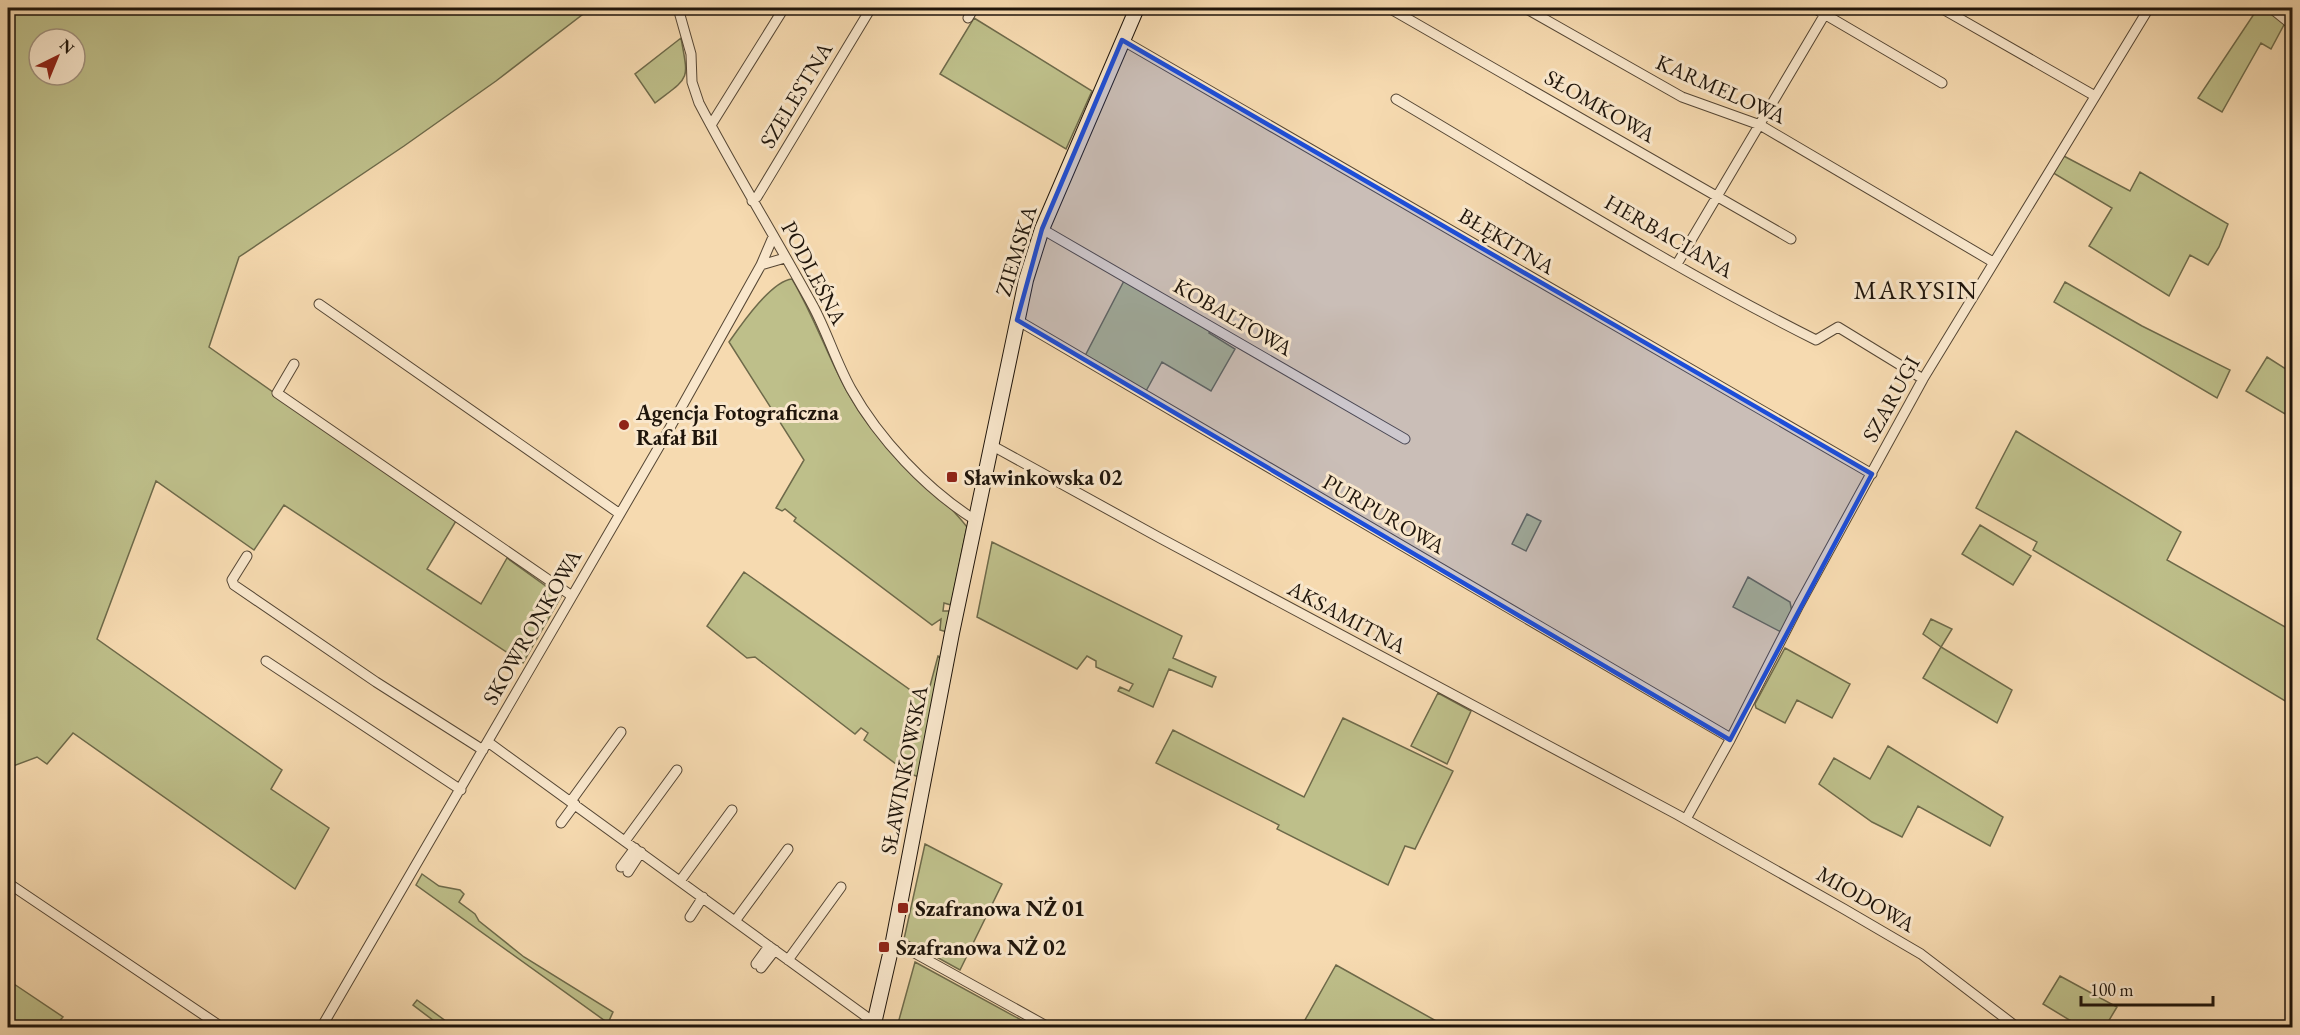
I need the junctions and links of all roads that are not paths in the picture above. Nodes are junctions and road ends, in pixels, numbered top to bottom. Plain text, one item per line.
1 (687, 8) edge
2 (784, 8) edge
3 (871, 8) edge
4 (974, 8) edge
5 (1137, 8) edge
6 (1389, 8) edge
7 (1525, 8) edge
8 (1814, 8) edge
9 (1941, 8) edge
10 (2149, 8) edge
11 (2271, 8) edge
12 (679, 12) edge
13 (1825, 14) junction
14 (968, 18) dead end
15 (2292, 25) edge
16 (1122, 40) junction
17 (1942, 83) dead end
18 (2095, 96) junction
19 (1396, 99) dead end
20 (711, 125) junction
21 (1760, 125) junction
22 (1717, 196) junction
23 (752, 201) junction
24 (1042, 229) junction
25 (773, 237) junction
26 (1791, 239) dead end
27 (785, 258) junction
28 (1993, 262) junction
29 (1677, 264) junction
30 (761, 265) junction
31 (318, 304) dead end
32 (1017, 320) junction
33 (294, 364) dead end
34 (1923, 379) junction
35 (1405, 439) dead end
36 (991, 445) junction
37 (1872, 474) junction
38 (620, 514) junction
39 (975, 520) junction
40 (247, 556) dead end
41 (573, 596) junction
42 (266, 660) dead end
43 (621, 732) dead end
44 (1731, 740) junction
45 (486, 746) junction
46 (677, 770) dead end
47 (461, 790) junction
48 (573, 803) junction
49 (732, 810) dead end
50 (1686, 819) junction
51 (561, 823) dead end
52 (625, 841) junction
53 (788, 849) dead end
54 (638, 850) junction
55 (624, 870) dead end
56 (680, 881) junction
57 (8, 883) edge
58 (841, 886) dead end
59 (706, 899) junction
60 (692, 918) dead end
61 (735, 921) junction
62 (893, 942) junction
63 (772, 948) junction
64 (788, 960) junction
65 (758, 966) dead end
66 (874, 1025) edge
67 (223, 1028) edge
68 (321, 1028) edge
69 (1050, 1028) edge
70 (2018, 1028) edge

1 - 12 street
2 - 20 street
3 - 23 street, SZELESTNA
4 - 14 street
5 - 16 street, ZIEMSKA
6 - 22 street, SŁOMKOWA
7 - 21 street, KARMELOWA
8 - 13 street
9 - 18 street
10 - 18 street, SZARUGI
11 - 15 street
12 - 20 street, PODLEŚNA
13 - 17 street
13 - 21 street
16 - 24 street, ZIEMSKA
16 - 37 street, BŁĘKITNA
18 - 28 street, SZARUGI
19 - 29 street, HERBACIANA
20 - 23 street, PODLEŚNA
21 - 22 street
21 - 28 street, KARMELOWA
22 - 26 street, SŁOMKOWA
22 - 29 street
23 - 25 street, PODLEŚNA
24 - 32 street, ZIEMSKA
24 - 35 street, KOBALTOWA
25 - 27 street, PODLEŚNA
25 - 30 street, SKOWRONKOWA
27 - 30 street
27 - 39 street, PODLEŚNA
28 - 34 street, SZARUGI
29 - 34 street, HERBACIANA
30 - 38 street, SKOWRONKOWA
31 - 38 street
32 - 36 street, ZIEMSKA
32 - 44 street, PURPUROWA
33 - 41 street
34 - 37 street, SZARUGI
36 - 39 street, ZIEMSKA
36 - 50 street, AKSAMITNA
37 - 44 street, SZARUGI
38 - 41 street, SKOWRONKOWA
39 - 62 street, SŁAWINKOWSKA
40 - 45 street
41 - 45 street, SKOWRONKOWA
42 - 47 street
43 - 48 street
44 - 50 street, SZARUGI
45 - 47 street, SKOWRONKOWA
45 - 48 street
46 - 52 street
47 - 68 street, SKOWRONKOWA
48 - 51 street
48 - 52 street
49 - 56 street
50 - 70 street, MIODOWA
52 - 54 street
53 - 61 street
54 - 55 street
54 - 56 street
56 - 59 street
57 - 67 street
58 - 64 street
59 - 60 street
59 - 61 street
61 - 63 street
62 - 66 street, SŁAWINKOWSKA
62 - 69 street
63 - 64 street
63 - 65 street
64 - 66 street

